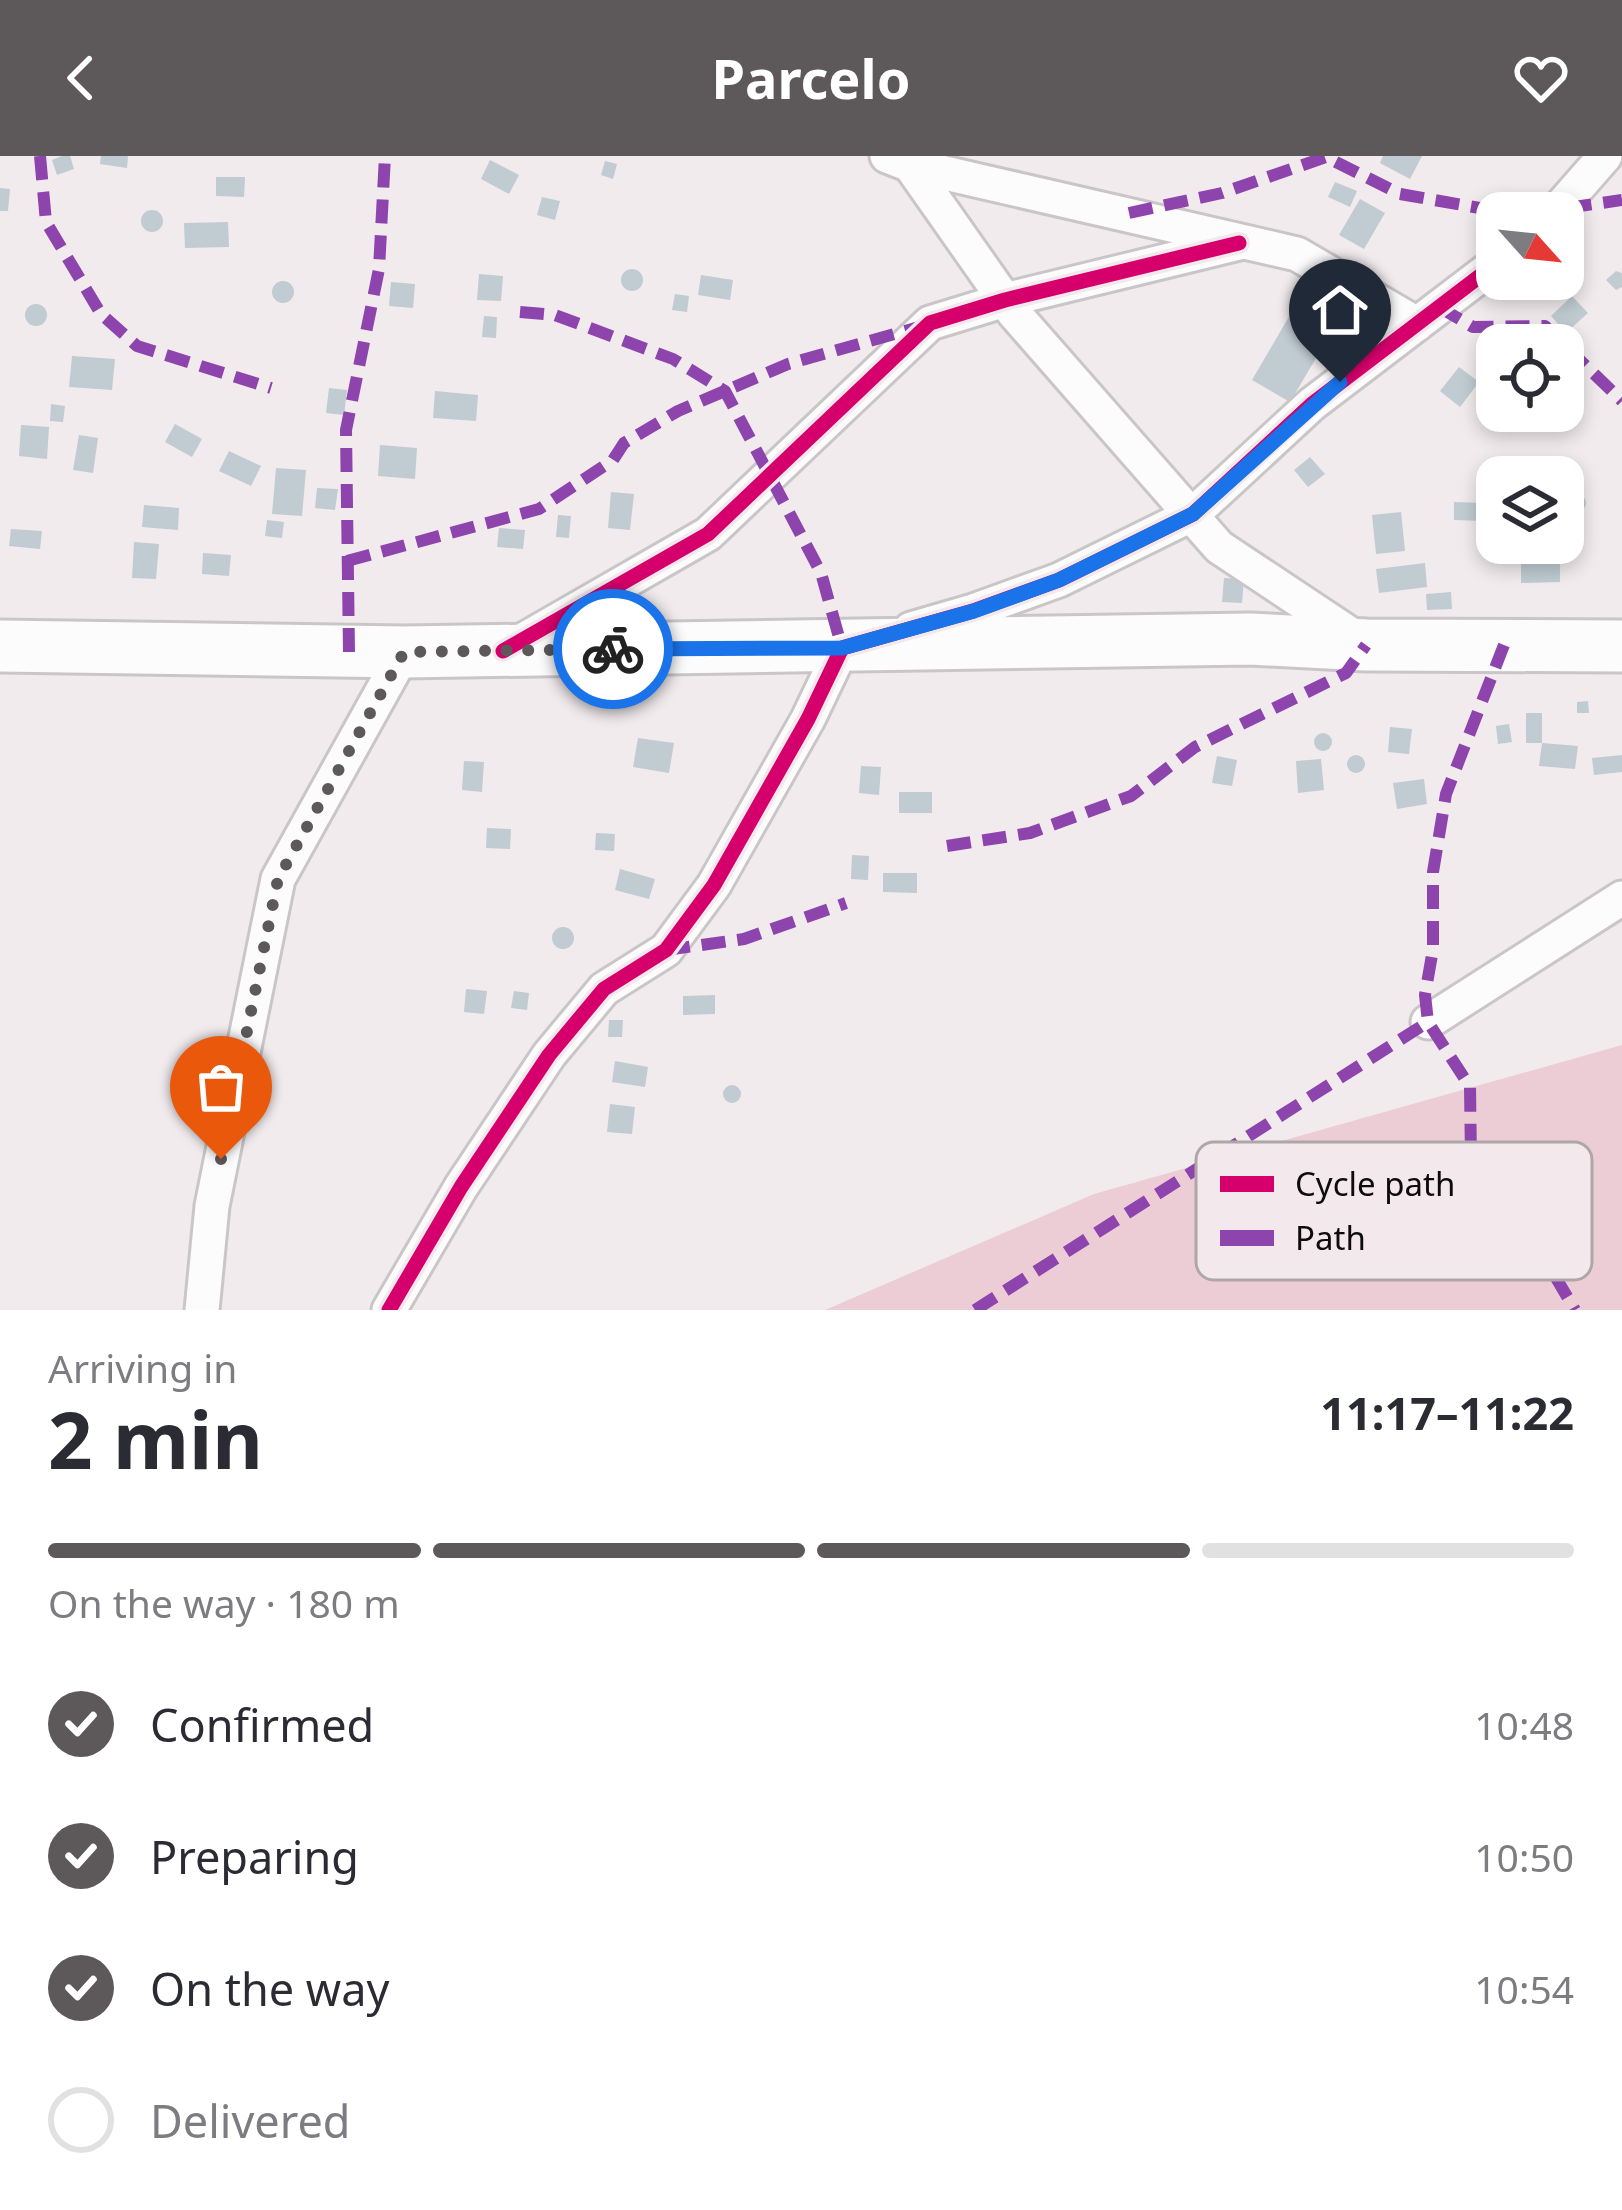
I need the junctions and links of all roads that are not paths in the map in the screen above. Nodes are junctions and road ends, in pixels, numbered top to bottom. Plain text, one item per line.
1 (1605, 156) edge
2 (904, 159) edge
3 (1573, 192) edge
4 (1239, 243) junction
5 (1476, 279) edge
6 (1005, 300) junction
7 (1418, 324) junction
8 (1193, 514) junction
9 (1366, 644) junction
10 (0, 646) edge
11 (1622, 646) edge
12 (842, 648) junction
13 (503, 651) junction
14 (404, 652) junction
15 (1622, 898) edge
16 (1428, 1022) dead end
17 (202, 1310) edge
18 (389, 1310) edge

1 - 3 street
2 - 4 street
2 - 6 street
4 - 6 street
4 - 7 street
5 - 7 street
6 - 8 street
6 - 13 street
7 - 8 street
8 - 9 street
8 - 12 street
9 - 11 main road
9 - 12 main road
10 - 14 main road
12 - 13 main road
12 - 18 street
13 - 14 main road
14 - 17 street
15 - 16 street

